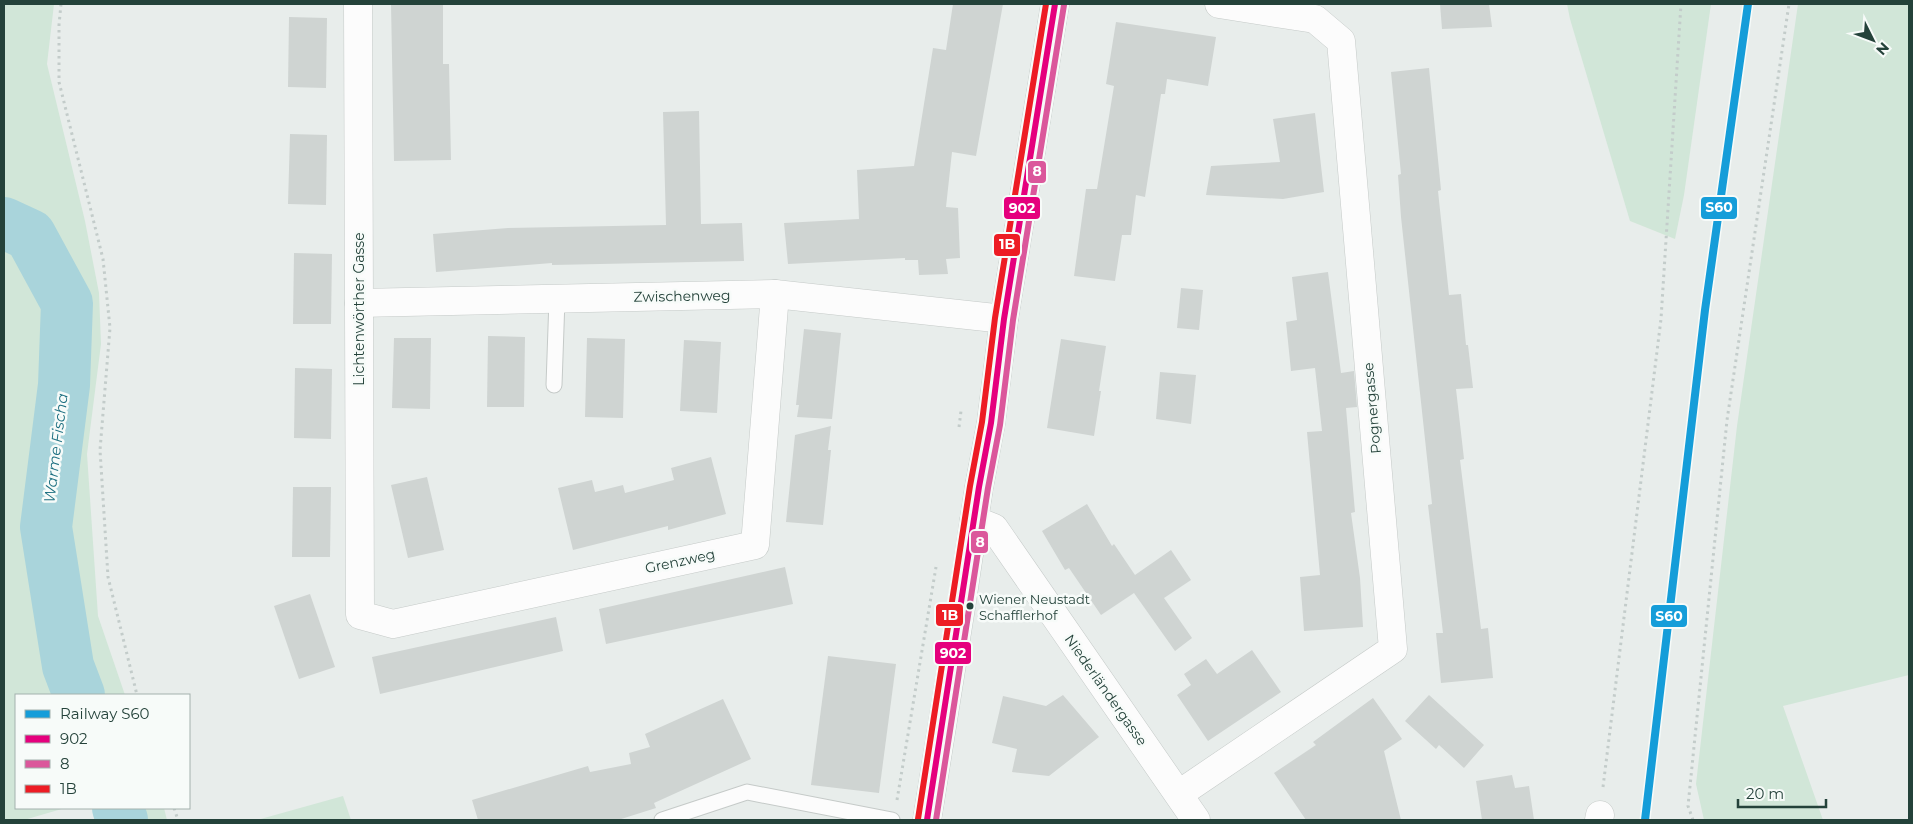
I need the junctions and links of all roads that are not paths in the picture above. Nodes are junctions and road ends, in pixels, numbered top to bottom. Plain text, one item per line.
1 (358, 4) edge
2 (1055, 4) edge
3 (1220, 4) edge
4 (775, 294) junction
5 (557, 299) junction
6 (358, 304) junction
7 (1004, 319) junction
8 (554, 385) dead end
9 (974, 520) junction
10 (360, 615) joint
11 (1179, 794) junction
12 (662, 820) edge
13 (892, 820) edge
14 (927, 820) edge
15 (1196, 820) edge

1 - 6 street, Lichtenwörther Gasse
2 - 7 street
3 - 11 street, Pognergasse
4 - 5 street, Zwischenweg
4 - 7 street, Zwischenweg
4 - 10 street, Grenzweg
5 - 6 street, Zwischenweg
5 - 8 lane
6 - 10 street, Lichtenwörther Gasse
7 - 9 street
9 - 11 street, Niederländergasse
9 - 14 street
11 - 15 street, Niederländergasse
12 - 13 lane

